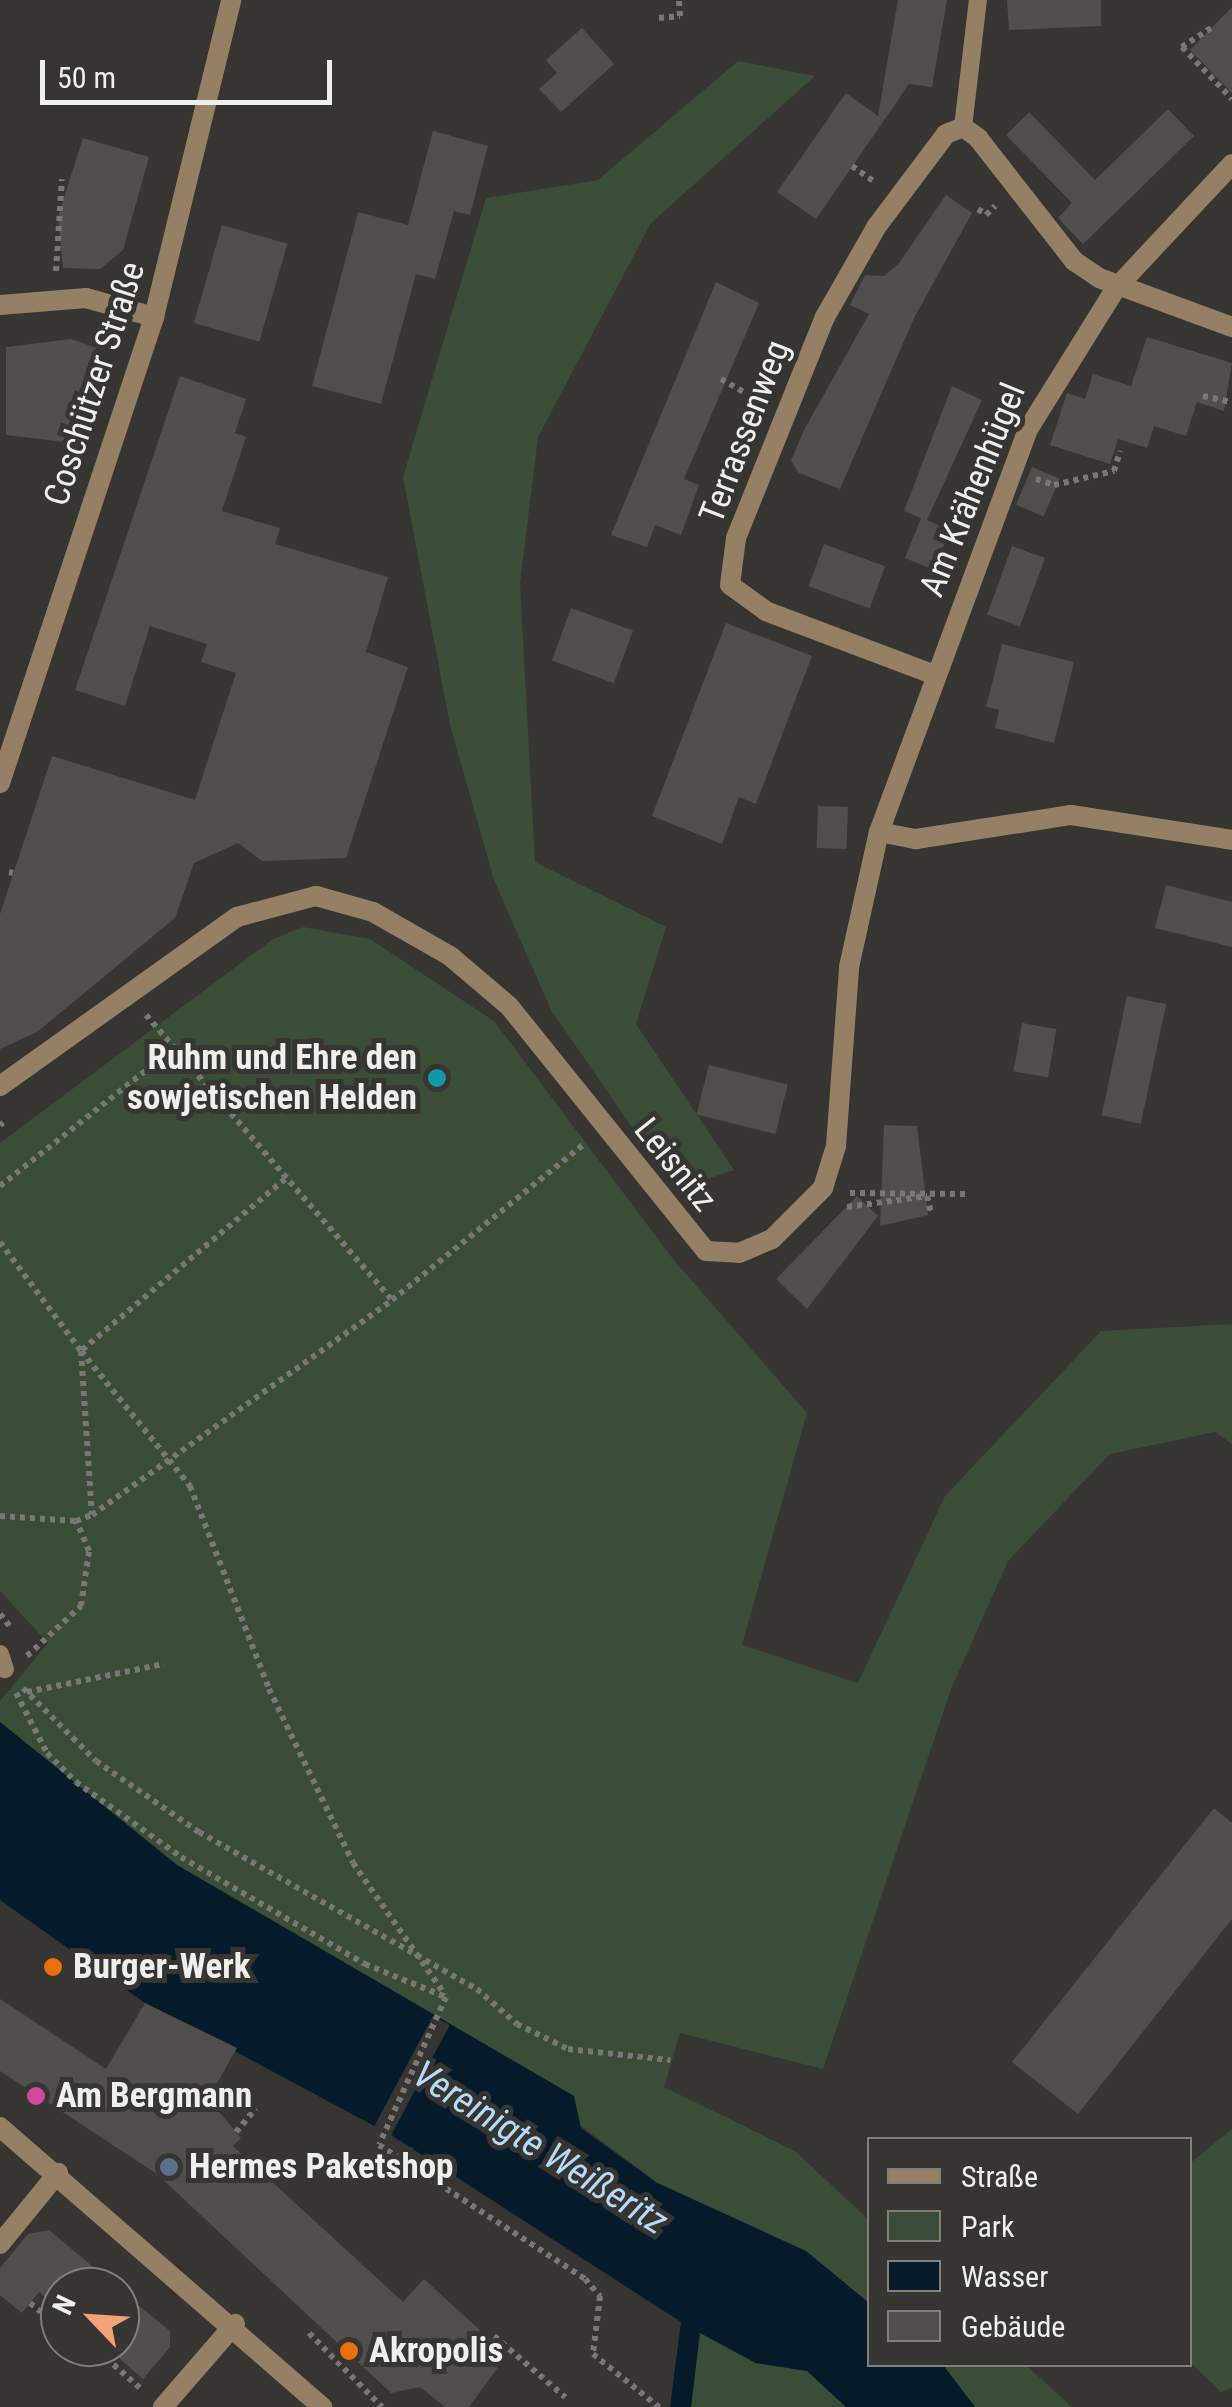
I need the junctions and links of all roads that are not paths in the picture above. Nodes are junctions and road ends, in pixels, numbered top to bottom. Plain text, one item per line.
1 (230, 0) edge
2 (978, 0) edge
3 (963, 128) junction
4 (1232, 164) edge
5 (1116, 288) junction
6 (0, 306) edge
7 (154, 317) junction
8 (1232, 327) edge
9 (935, 675) junction
10 (7, 737) edge
11 (0, 782) edge
12 (879, 832) junction
13 (1232, 840) edge
14 (0, 1086) edge
15 (0, 2127) edge
16 (58, 2173) junction
17 (0, 2244) edge
18 (235, 2324) junction
19 (163, 2407) edge
20 (322, 2407) edge

1 - 7 street, Coschützer Straße
2 - 3 lane
3 - 5 street
3 - 9 street, Terrassenweg
4 - 5 street, Am Krähenhügel
5 - 8 street
5 - 9 street, Am Krähenhügel
6 - 7 street
7 - 10 street, Coschützer Straße
9 - 12 street, Am Krähenhügel
10 - 11 street, Coschützer Straße
12 - 13 street
12 - 14 street, Leisnitz
15 - 16 street
16 - 17 street
16 - 18 street
18 - 19 street
18 - 20 street

